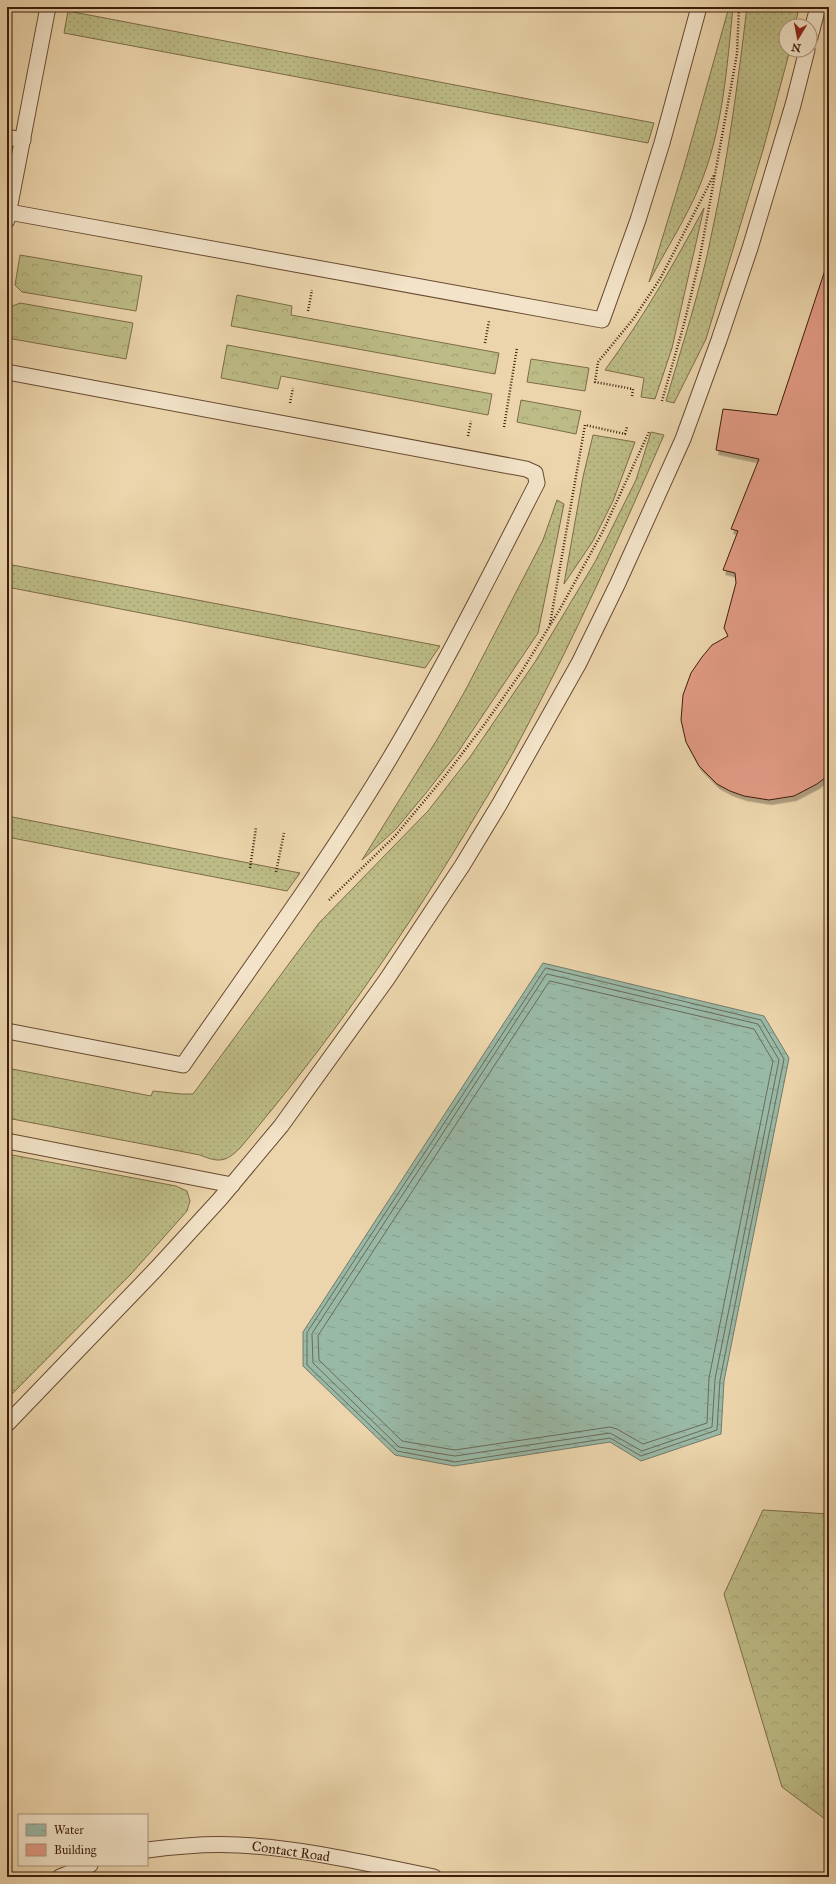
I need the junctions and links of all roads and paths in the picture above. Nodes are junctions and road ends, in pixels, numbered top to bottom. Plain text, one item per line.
1 (48, 7) edge
2 (698, 7) edge
3 (739, 7) edge
4 (818, 7) edge
5 (815, 18) edge
6 (805, 58) edge
7 (7, 137) edge
8 (23, 140) junction
9 (716, 171) junction
10 (8, 216) edge
11 (517, 348) dead end
12 (7, 372) edge
13 (632, 396) dead end
14 (662, 401) dead end
15 (504, 427) dead end
16 (627, 427) dead end
17 (649, 432) dead end
18 (549, 627) junction
19 (256, 828) dead end
20 (284, 833) dead end
21 (250, 868) dead end
22 (276, 872) dead end
23 (329, 900) dead end
24 (7, 1031) edge
25 (7, 1141) edge
26 (232, 1185) junction
27 (7, 1424) edge
28 (148, 1850) edge
29 (88, 1866) edge
30 (60, 1877) edge
31 (434, 1877) edge

1 - 8 lane
2 - 10 lane
3 - 9 path
4 - 5 lane
6 - 26 lane
7 - 8 lane
8 - 10 lane
9 - 13 path
9 - 14 path
11 - 15 path
12 - 24 lane
16 - 18 path
17 - 18 path
18 - 23 path
19 - 21 path
20 - 22 path
25 - 26 lane
26 - 27 lane
28 - 31 lane, Contact Road
29 - 30 lane

